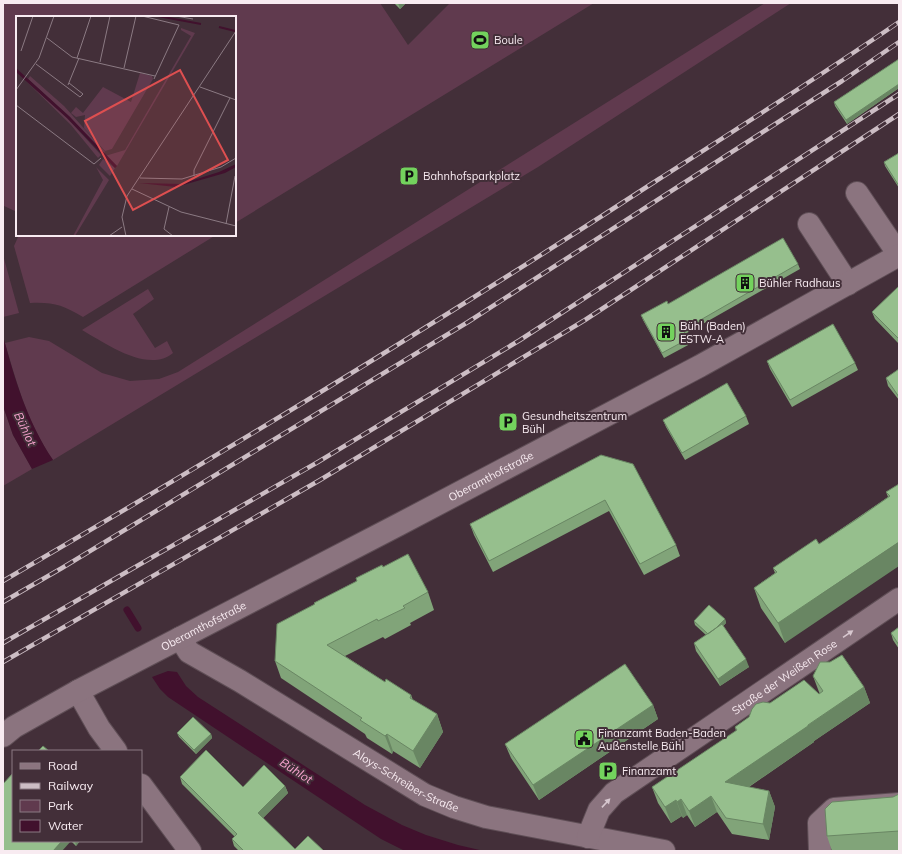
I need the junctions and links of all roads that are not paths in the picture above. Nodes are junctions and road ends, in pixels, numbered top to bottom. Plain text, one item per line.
1 (857, 192) dead end
2 (809, 224) dead end
3 (899, 255) edge
4 (848, 284) junction
5 (899, 599) edge
6 (180, 638) junction
7 (78, 691) junction
8 (3, 736) edge
9 (115, 750) edge
10 (142, 786) edge
11 (899, 804) edge
12 (588, 837) junction
13 (190, 851) edge
14 (664, 851) edge
15 (820, 851) edge

1 - 3 street
2 - 4 street
3 - 4 street, Oberamthofstraße
4 - 6 street, Oberamthofstraße
12 -> 5 street, Straße der Weißen Rose
6 - 7 street, Oberamthofstraße
6 - 12 street, Aloys-Schreiber-Straße
7 - 8 street, Oberamthofstraße
7 - 9 street
10 - 13 street
11 - 15 street
12 - 14 street, Aloys-Schreiber-Straße

